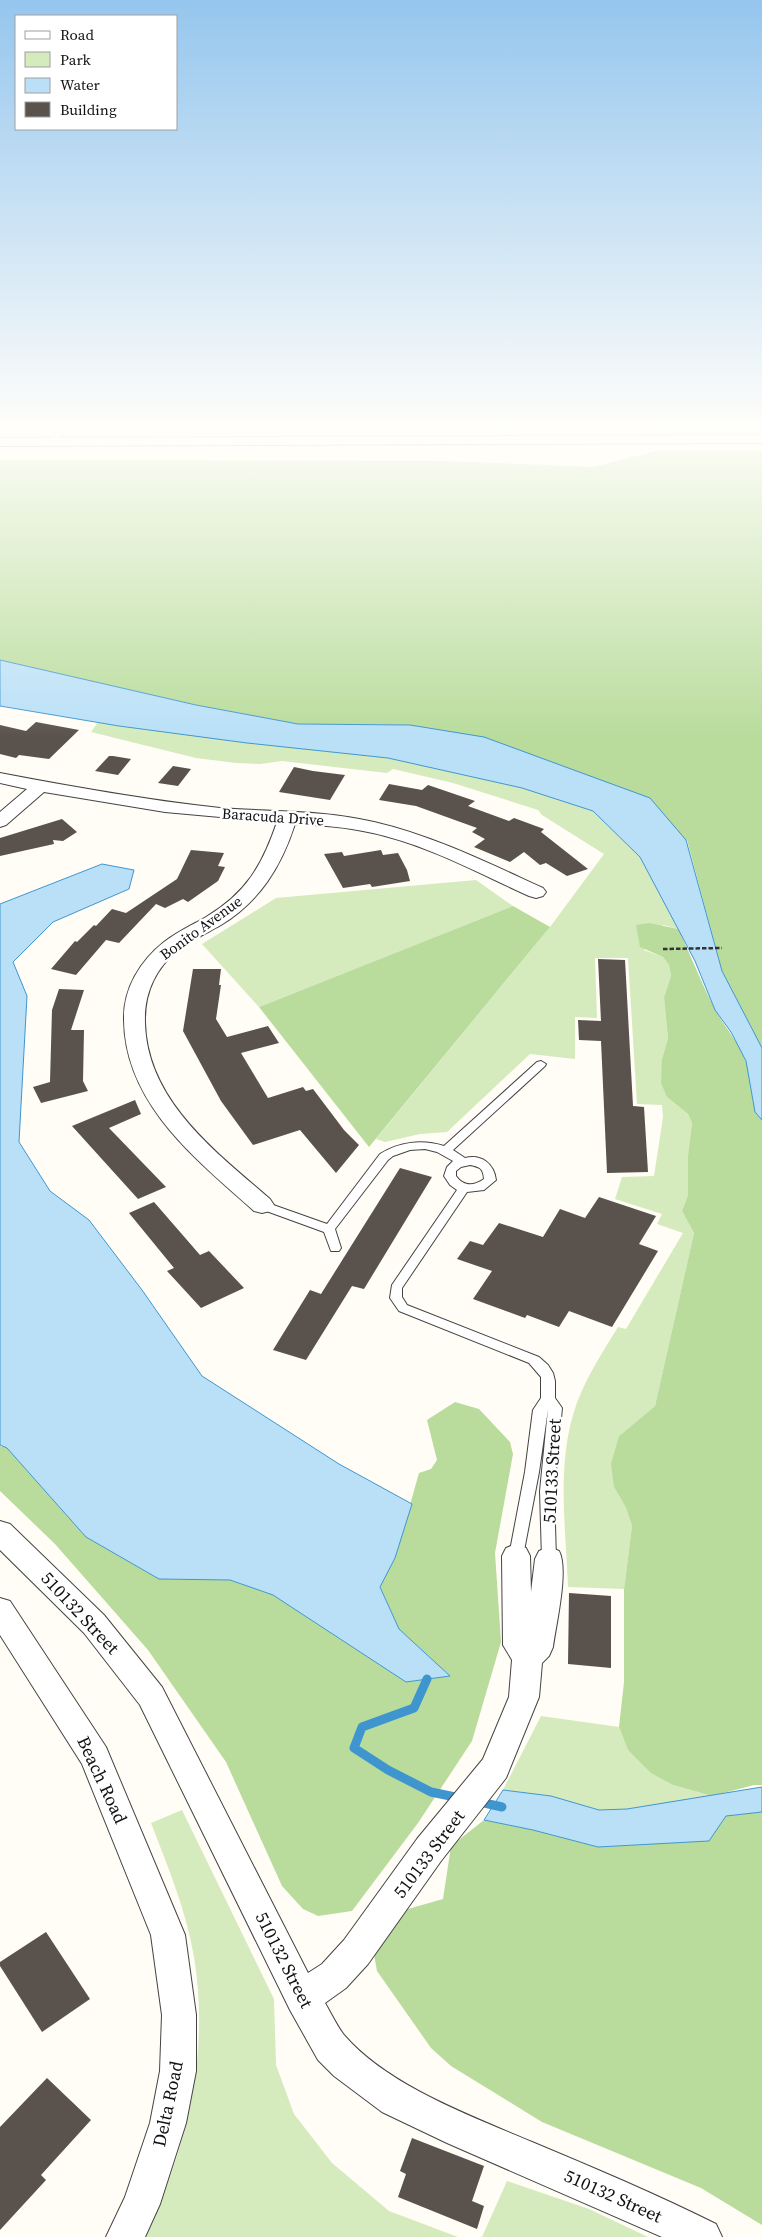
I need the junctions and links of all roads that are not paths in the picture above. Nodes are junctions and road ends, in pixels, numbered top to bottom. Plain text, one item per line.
1 (0, 778) edge
2 (41, 786) junction
3 (287, 818) junction
4 (0, 821) edge
5 (536, 892) dead end
6 (541, 1064) dead end
7 (445, 1151) junction
8 (463, 1162) junction
9 (464, 1188) junction
10 (262, 1205) joint
11 (329, 1229) junction
12 (336, 1248) dead end
13 (548, 1399) junction
14 (0, 1532) edge
15 (516, 1556) joint
16 (549, 1559) joint
17 (0, 1610) edge
18 (527, 1658) junction
19 (168, 1935) joint
20 (302, 1998) junction
21 (125, 2237) edge
22 (703, 2237) edge

1 - 2 street, Baracuda Drive
2 - 3 street, Baracuda Drive
2 - 4 street
3 - 5 street, Baracuda Drive
3 - 10 street, Bonito Avenue
6 - 7 lane
7 - 8 lane
7 - 11 lane
8 - 9 lane
8 - 9 lane
9 - 13 lane
10 - 11 lane
11 - 12 lane
13 - 15 lane, 510133 Street
13 - 16 lane, 510133 Street
14 - 20 street, 510132 Street
15 - 18 street, 510133 Street
16 - 18 street, 510133 Street
17 - 19 street, Beach Road
18 - 20 street, 510133 Street
19 - 21 street, Delta Road
20 - 22 street, 510132 Street

